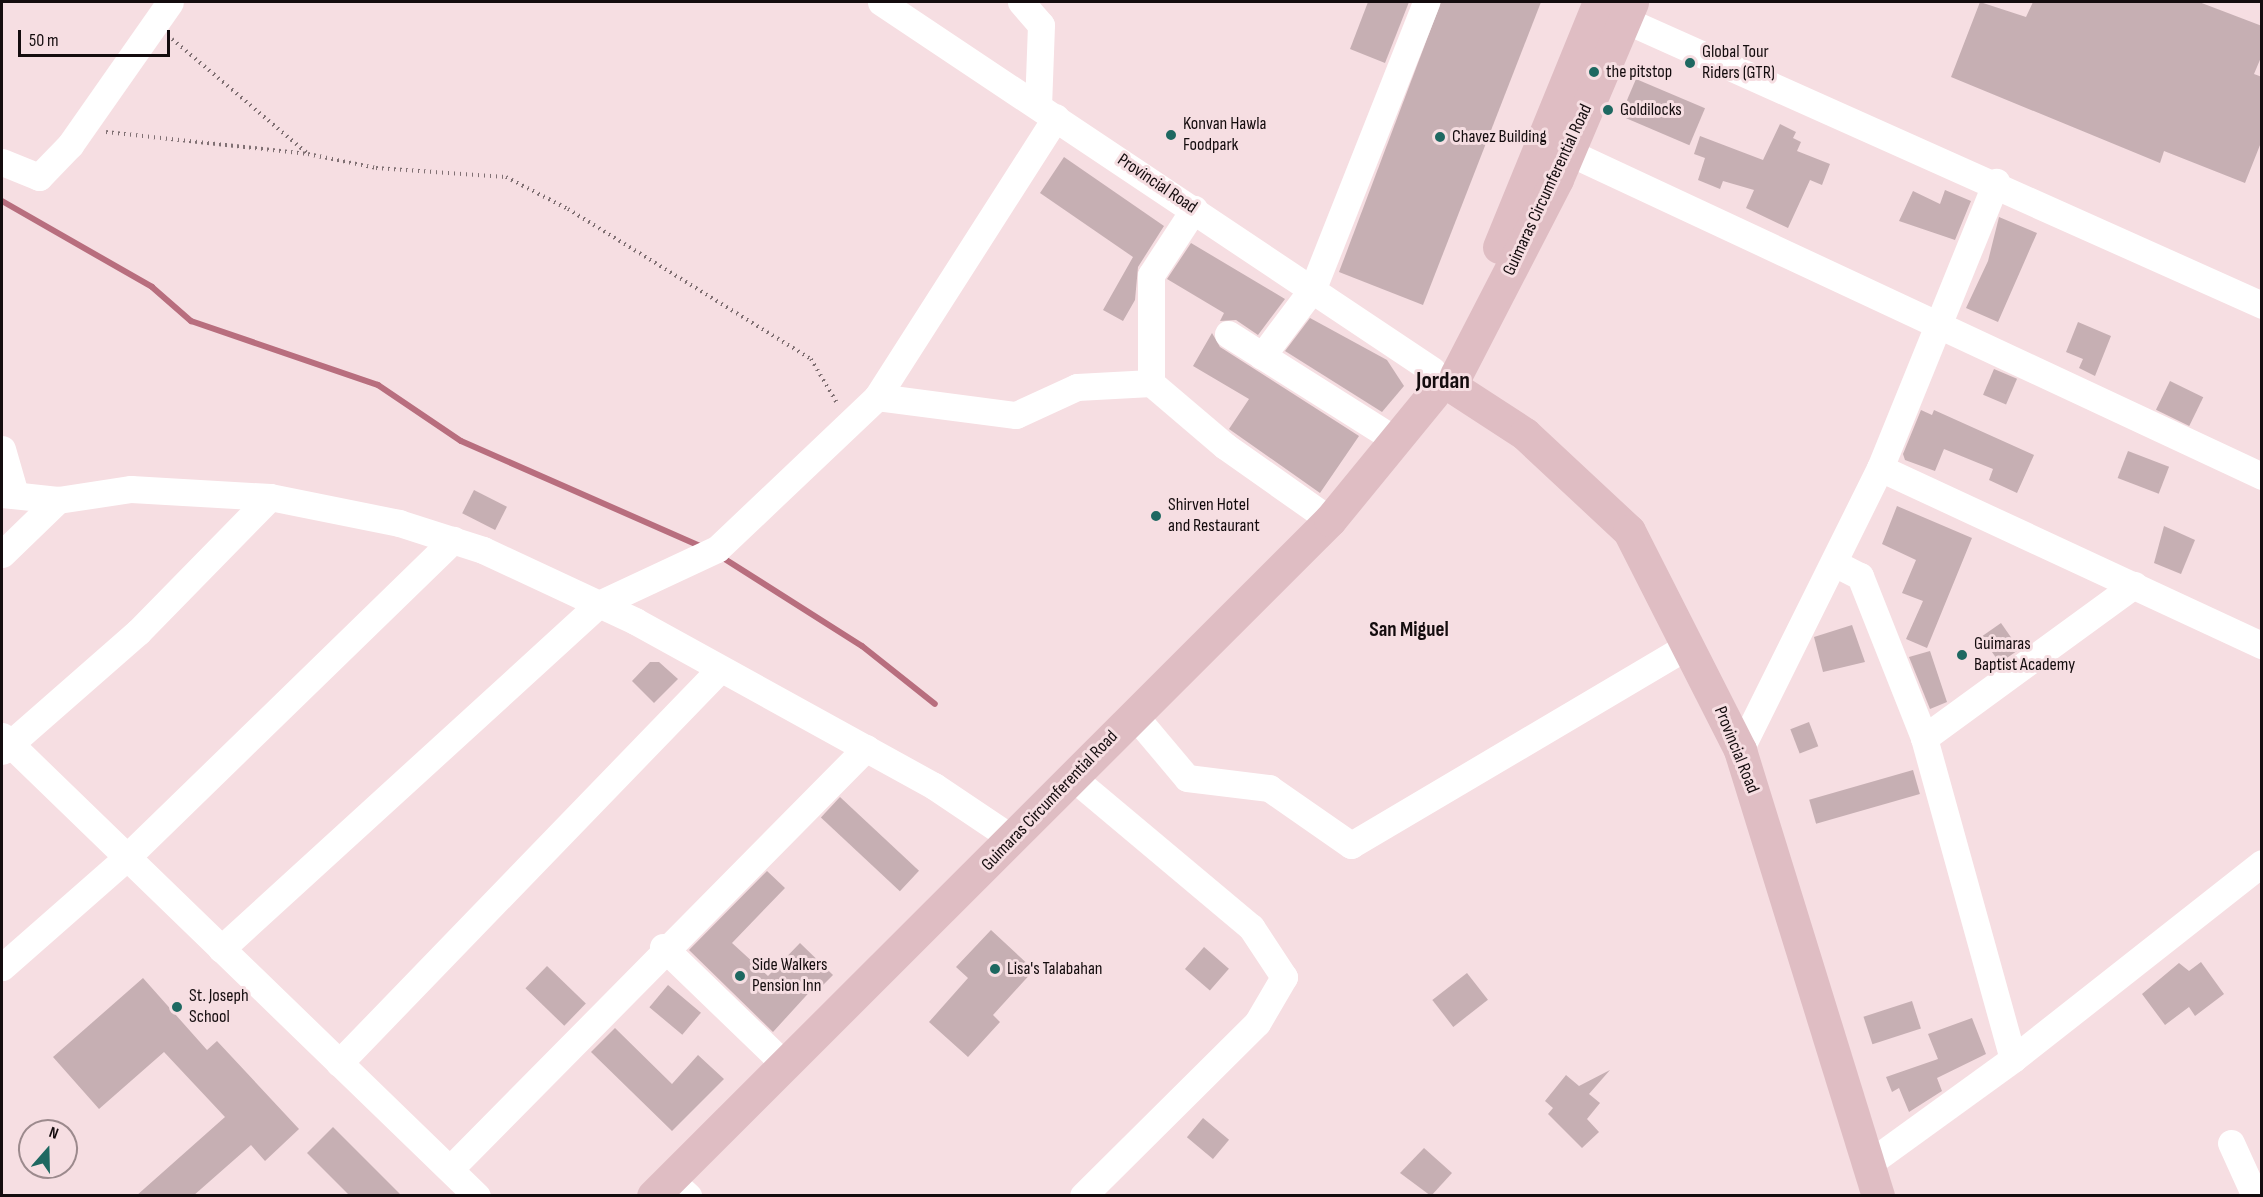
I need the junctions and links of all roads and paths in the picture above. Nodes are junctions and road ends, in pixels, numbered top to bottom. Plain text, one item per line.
1 (170, 2) edge
2 (881, 2) edge
3 (1021, 2) edge
4 (1426, 2) edge
5 (1599, 2) edge
6 (1629, 11) edge
7 (156, 24) junction
8 (1047, 111) junction
9 (80, 129) junction
10 (1568, 152) junction
11 (308, 154) junction
12 (2, 162) edge
13 (1996, 182) junction
14 (1194, 209) junction
15 (1313, 288) junction
16 (2262, 305) edge
17 (1938, 323) junction
18 (1228, 334) dead end
19 (1262, 357) junction
20 (1445, 379) junction
21 (1151, 383) junction
22 (877, 397) junction
23 (849, 423) junction
24 (1397, 441) junction
25 (2, 449) edge
26 (1880, 468) junction
27 (2262, 476) edge
28 (8, 494) edge
29 (270, 497) junction
30 (58, 500) junction
31 (1330, 520) junction
32 (453, 540) junction
33 (2, 554) edge
34 (1836, 564) junction
35 (2134, 585) junction
36 (599, 604) junction
37 (2262, 645) edge
38 (1688, 646) junction
39 (720, 669) junction
40 (1134, 715) junction
41 (1924, 738) junction
42 (4, 744) edge
43 (866, 748) junction
44 (1740, 750) junction
45 (1072, 777) junction
46 (1012, 839) junction
47 (127, 857) junction
48 (2262, 863) edge
49 (663, 947) junction
50 (222, 949) junction
51 (2, 966) edge
52 (2013, 1059) junction
53 (339, 1063) junction
54 (785, 1065) junction
55 (2230, 1143) dead end
56 (1868, 1164) junction
57 (450, 1169) junction
58 (670, 1190) edge
59 (477, 1196) edge
60 (1083, 1196) edge
61 (1878, 1196) edge
62 (2255, 1196) edge

1 - 7 street
2 - 8 street, Provincial Road
3 - 8 street
4 - 15 street
5 - 20 main road, Guimaras Circumferential Road
6 - 10 main road, Guimaras Circumferential Road
6 - 13 street
7 - 9 street
7 - 11 path
8 - 14 street, Provincial Road
8 - 22 street
9 - 11 path
9 - 12 street
10 - 17 street
10 - 20 main road, Guimaras Circumferential Road
11 - 23 path
13 - 16 street
13 - 17 street
14 - 15 street, Provincial Road
14 - 21 street
15 - 19 street
15 - 20 street, Provincial Road
17 - 26 street
17 - 27 street
18 - 19 street
19 - 24 street
20 - 24 main road, Guimaras Circumferential Road
20 - 38 main road, Provincial Road
21 - 22 street
21 - 31 street
22 - 23 street
23 - 36 street
24 - 31 main road, Guimaras Circumferential Road
25 - 28 street
26 - 34 street
26 - 35 street
28 - 30 street
29 - 30 street
29 - 32 street
29 - 42 street
30 - 33 street
31 - 40 main road, Guimaras Circumferential Road
32 - 36 street
32 - 47 street
34 - 41 street
34 - 44 street
35 - 37 street
35 - 41 street
36 - 39 street
36 - 50 street
38 - 40 street
38 - 44 main road, Provincial Road
39 - 43 street
39 - 53 street
40 - 45 main road, Guimaras Circumferential Road
41 - 52 street
42 - 47 street
43 - 46 street
43 - 49 street
44 - 56 main road, Provincial Road
45 - 46 main road, Guimaras Circumferential Road
45 - 60 street
46 - 54 main road, Guimaras Circumferential Road
47 - 50 street
47 - 51 street
48 - 52 street
49 - 54 street
49 - 57 street
50 - 53 street
52 - 56 street
53 - 57 street
54 - 58 main road, Guimaras Circumferential Road
55 - 62 street
56 - 61 main road, Provincial Road
57 - 59 street

